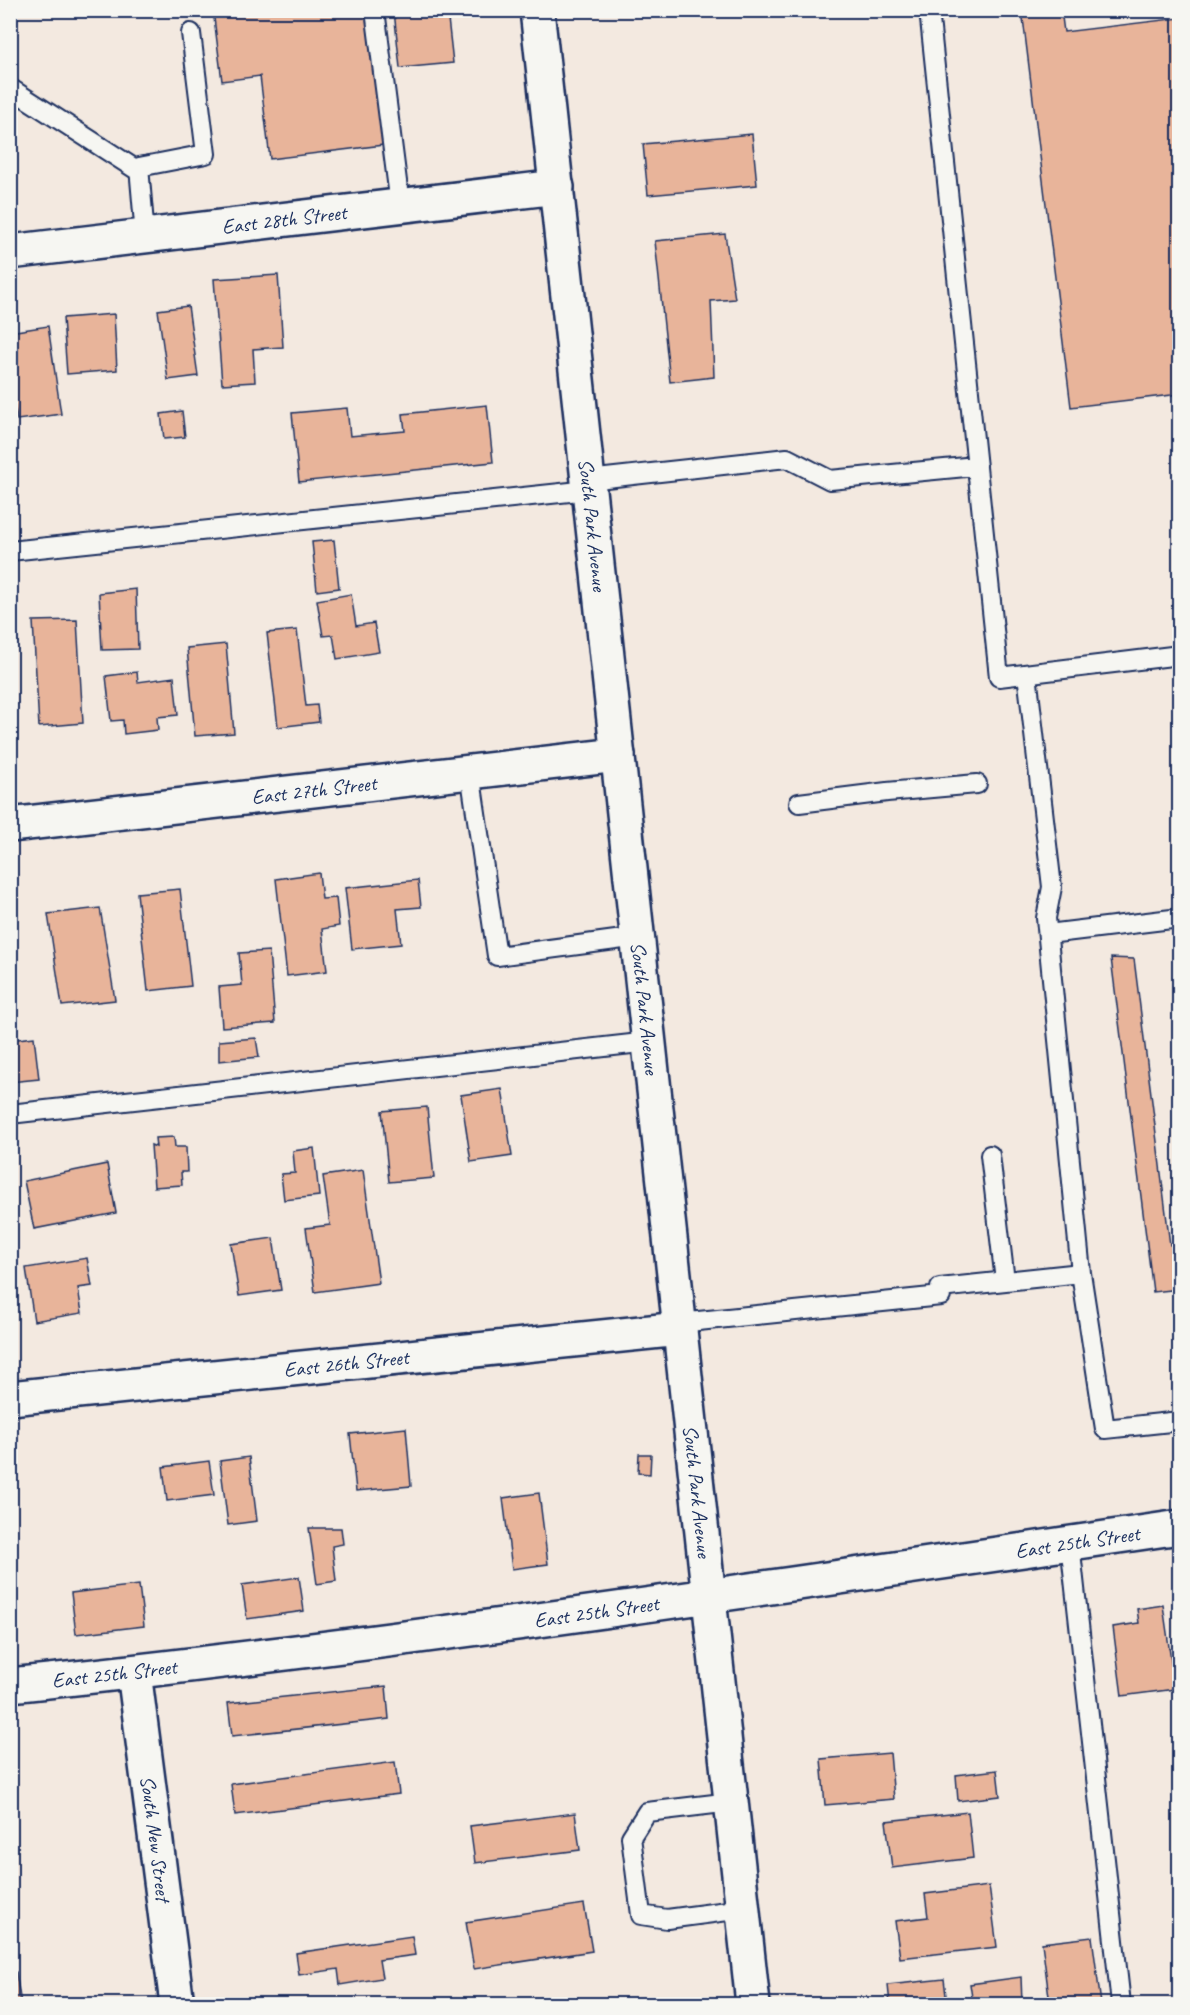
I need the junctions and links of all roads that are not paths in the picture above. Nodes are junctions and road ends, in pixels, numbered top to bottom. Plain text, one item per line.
1 (375, 10) edge
2 (537, 10) edge
3 (929, 10) edge
4 (191, 33) dead end
5 (10, 88) edge
6 (140, 172) junction
7 (557, 187) junction
8 (400, 206) junction
9 (145, 236) junction
10 (10, 252) edge
11 (976, 466) junction
12 (589, 485) junction
13 (10, 551) edge
14 (1179, 655) edge
15 (1027, 674) junction
16 (618, 755) junction
17 (470, 772) junction
18 (977, 784) dead end
19 (799, 803) dead end
20 (10, 825) edge
21 (1179, 918) edge
22 (1048, 934) junction
23 (638, 937) junction
24 (649, 1042) junction
25 (10, 1114) edge
26 (990, 1155) dead end
27 (1081, 1273) junction
28 (1005, 1281) junction
29 (680, 1326) junction
30 (10, 1398) edge
31 (1179, 1420) edge
32 (1179, 1527) edge
33 (1070, 1543) junction
34 (709, 1597) junction
35 (134, 1672) junction
36 (10, 1685) edge
37 (731, 1802) junction
38 (743, 1910) junction
39 (177, 2004) edge
40 (753, 2004) edge
41 (1121, 2004) edge

1 - 8 lane
2 - 7 street, South Park Avenue
3 - 11 lane
4 - 6 lane
5 - 6 lane
6 - 9 lane
7 - 8 street, East 28th Street
7 - 12 street, South Park Avenue
8 - 9 street, East 28th Street
9 - 10 street, East 28th Street
11 - 12 lane
11 - 15 lane
12 - 13 lane
12 - 16 street, South Park Avenue
14 - 15 lane
15 - 22 lane
16 - 17 street, East 27th Street
16 - 23 street, South Park Avenue
17 - 20 street, East 27th Street
17 - 23 lane
18 - 19 lane
21 - 22 lane
22 - 27 lane
23 - 24 street, South Park Avenue
24 - 25 lane
24 - 29 street, South Park Avenue
26 - 28 lane
27 - 28 lane
27 - 31 lane
28 - 29 lane
29 - 30 street, East 26th Street
29 - 34 street, South Park Avenue
32 - 33 street, East 25th Street
33 - 34 street, East 25th Street
33 - 41 lane
34 - 35 street, East 25th Street
34 - 37 street, South Park Avenue
35 - 36 street, East 25th Street
35 - 39 street, South New Street
37 - 38 street, South Park Avenue
37 - 38 lane
38 - 40 street, South Park Avenue

